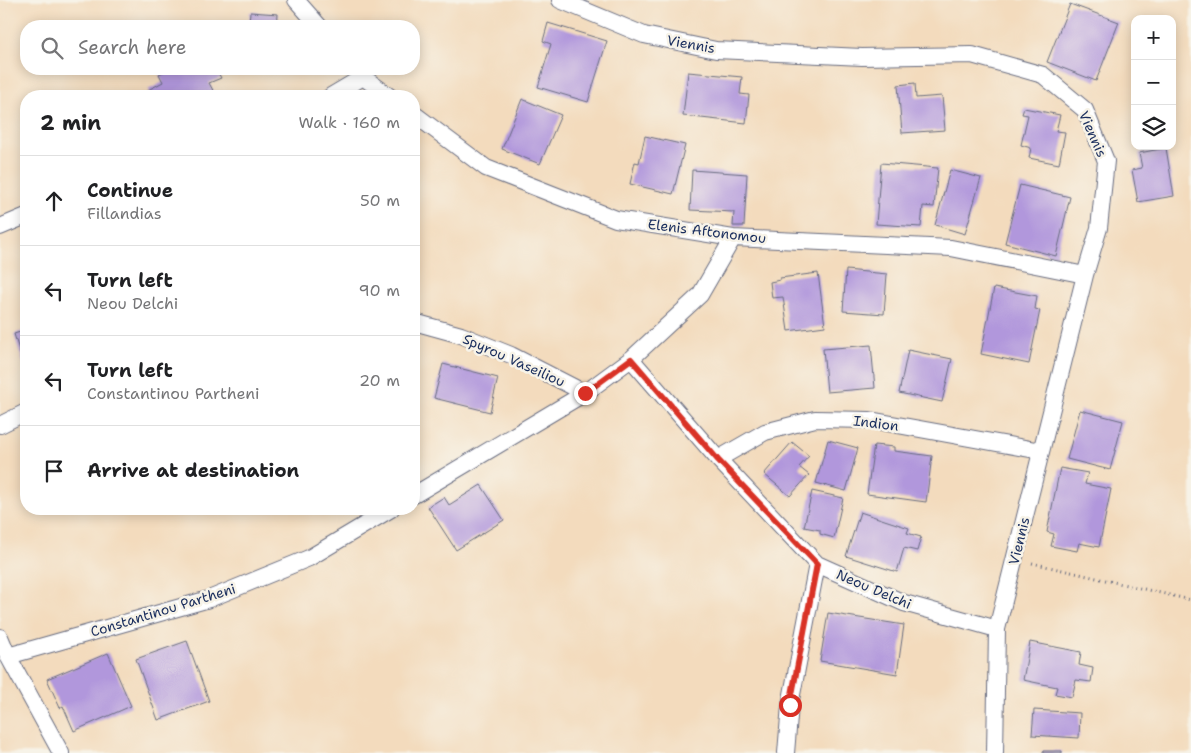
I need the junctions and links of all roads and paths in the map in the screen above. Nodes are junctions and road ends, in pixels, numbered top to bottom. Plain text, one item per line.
1 (296, 0) edge
2 (560, 0) edge
3 (314, 20) edge
4 (357, 75) edge
5 (363, 75) edge
6 (339, 90) edge
7 (381, 90) edge
8 (420, 118) edge
9 (20, 219) edge
10 (0, 227) edge
11 (733, 238) junction
12 (1085, 276) junction
13 (420, 324) edge
14 (631, 359) junction
15 (585, 393) junction
16 (20, 415) edge
17 (0, 425) edge
18 (1041, 451) junction
19 (718, 460) junction
20 (420, 491) edge
21 (381, 515) edge
22 (1014, 559) junction
23 (817, 564) junction
24 (1191, 600) edge
25 (997, 629) junction
26 (0, 637) edge
27 (8, 656) junction
28 (61, 753) edge
29 (786, 753) edge
30 (995, 753) edge

1 - 3 street
2 - 12 street, Viennis
4 - 6 street
5 - 7 street
8 - 11 street, Elenis Aftonomou
9 - 10 street
11 - 12 street, Elenis Aftonomou
11 - 14 street
12 - 18 street, Viennis
13 - 15 street, Spyrou Vaseiliou
14 - 15 street
14 - 19 street, Neou Delchi
15 - 20 street
16 - 17 street
18 - 19 street, Indion
18 - 22 street, Viennis
19 - 23 street, Neou Delchi
21 - 27 street, Constantinou Partheni
22 - 24 path
22 - 25 street, Viennis
23 - 25 street, Neou Delchi
23 - 29 street
25 - 30 street, Viennis
26 - 27 street
27 - 28 street

